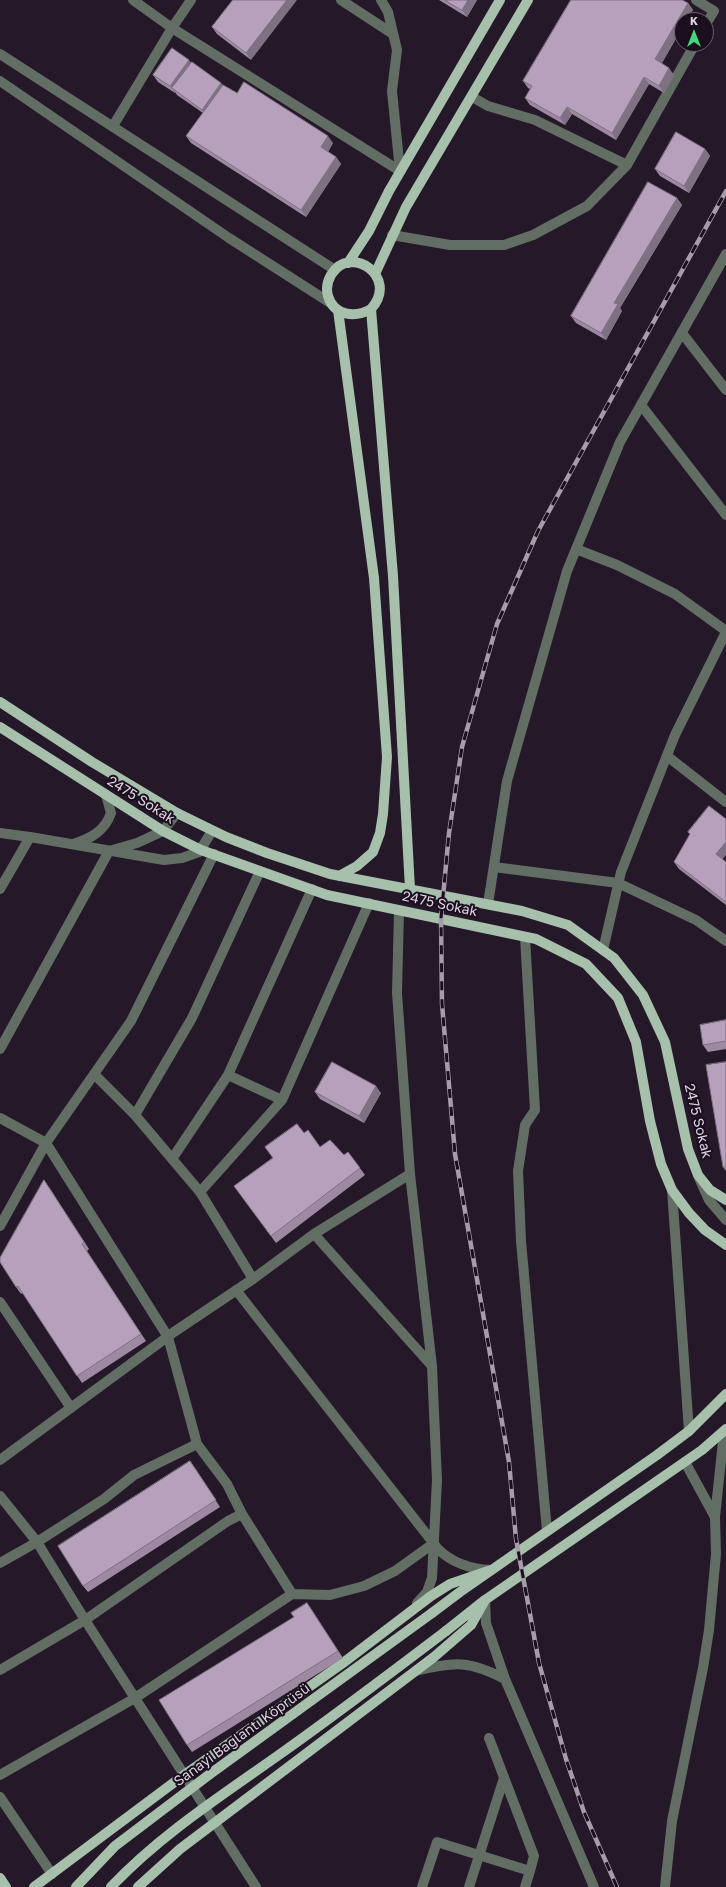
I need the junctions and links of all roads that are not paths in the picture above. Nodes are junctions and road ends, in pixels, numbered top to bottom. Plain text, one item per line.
1 (133, 0) edge
2 (191, 0) edge
3 (341, 0) edge
4 (381, 0) edge
5 (500, 0) edge
6 (528, 0) edge
7 (696, 0) edge
8 (713, 12) edge
9 (172, 28) junction
10 (393, 34) junction
11 (691, 52) edge
12 (0, 54) edge
13 (2, 86) edge
14 (472, 97) junction
15 (113, 126) junction
16 (627, 165) junction
17 (400, 171) junction
18 (392, 235) junction
19 (725, 261) edge
20 (348, 263) junction
21 (335, 270) junction
22 (376, 274) junction
23 (335, 307) junction
24 (371, 309) junction
25 (682, 333) junction
26 (726, 390) edge
27 (641, 405) junction
28 (726, 515) edge
29 (576, 549) junction
30 (726, 632) edge
31 (0, 702) edge
32 (0, 727) edge
33 (667, 756) junction
34 (106, 795) junction
35 (726, 802) edge
36 (176, 813) junction
37 (163, 831) junction
38 (212, 831) junction
39 (0, 833) edge
40 (30, 837) junction
41 (70, 844) junction
42 (201, 850) junction
43 (109, 851) junction
44 (214, 854) junction
45 (494, 867) junction
46 (260, 871) junction
47 (339, 876) junction
48 (618, 883) junction
49 (0, 889) edge
50 (312, 889) junction
51 (410, 890) junction
52 (369, 903) junction
53 (488, 904) junction
54 (399, 910) junction
55 (525, 937) junction
56 (726, 941) edge
57 (603, 950) junction
58 (0, 1049) edge
59 (94, 1074) junction
60 (228, 1074) junction
61 (282, 1100) junction
62 (135, 1115) junction
63 (0, 1118) edge
64 (46, 1143) junction
65 (172, 1159) junction
66 (410, 1174) junction
67 (698, 1175) junction
68 (672, 1190) junction
69 (200, 1192) junction
70 (726, 1200) edge
71 (726, 1220) edge
72 (0, 1226) edge
73 (314, 1234) junction
74 (726, 1245) edge
75 (253, 1279) junction
76 (236, 1290) junction
77 (0, 1302) edge
78 (168, 1336) junction
79 (432, 1366) junction
80 (726, 1394) edge
81 (71, 1408) junction
82 (689, 1431) junction
83 (725, 1431) edge
84 (197, 1444) junction
85 (0, 1460) edge
86 (685, 1462) junction
87 (0, 1496) edge
88 (242, 1514) junction
89 (715, 1517) junction
90 (547, 1531) junction
91 (37, 1542) junction
92 (434, 1543) junction
93 (0, 1562) edge
94 (491, 1570) junction
95 (292, 1594) junction
96 (485, 1600) junction
97 (411, 1610) junction
98 (85, 1620) junction
99 (0, 1670) edge
100 (416, 1671) junction
101 (505, 1679) junction
102 (135, 1698) junction
103 (489, 1738) dead end
104 (0, 1775) edge
105 (184, 1775) junction
106 (504, 1778) junction
107 (0, 1797) edge
108 (214, 1823) junction
109 (479, 1855) junction
110 (530, 1871) junction
111 (52, 1874) junction
112 (0, 1878) edge
113 (6, 1887) edge
114 (34, 1887) edge
115 (76, 1887) edge
116 (111, 1887) edge
117 (138, 1887) edge
118 (256, 1887) edge
119 (422, 1887) edge
120 (469, 1887) edge
121 (524, 1887) edge
122 (594, 1887) edge
123 (665, 1887) edge

1 - 9 street
2 - 9 street
3 - 10 street
4 - 10 street
5 - 17 main road
6 - 14 main road
7 - 8 street
9 - 15 street
9 - 17 street
10 - 17 street
11 - 16 street
12 - 15 street
13 - 23 street
14 - 16 street
14 - 18 main road
15 - 21 street
16 - 18 street
17 - 20 main road
18 - 22 main road
19 - 25 street
20 - 21 main road
20 - 22 main road
21 - 23 main road
22 - 24 main road
23 - 24 main road
23 - 47 main road
24 - 51 main road
25 - 26 street
25 - 27 street
27 - 28 street
27 - 29 street
29 - 30 street
29 - 45 street
30 - 33 street
31 - 36 main road, 2475 Sokak
32 - 34 main road, 2475 Sokak
33 - 35 street
33 - 48 street
34 - 37 main road, 2475 Sokak
34 - 41 street
36 - 37 street
36 - 38 main road, 2475 Sokak
37 - 42 main road, 2475 Sokak
37 - 43 street
38 - 42 street
38 - 47 main road, 2475 Sokak
39 - 40 street
40 - 41 street
40 - 49 street
41 - 43 street
42 - 43 street
42 - 44 main road, 2475 Sokak
43 - 58 street
44 - 46 main road, 2475 Sokak
44 - 59 street
45 - 48 street
45 - 53 street
46 - 50 main road, 2475 Sokak
46 - 62 street
47 - 51 main road, 2475 Sokak
48 - 56 street
48 - 57 street
50 - 52 main road, 2475 Sokak
50 - 60 street
51 - 53 main road, 2475 Sokak
52 - 54 main road, 2475 Sokak
52 - 61 street
53 - 57 main road, 2475 Sokak
54 - 55 main road, 2475 Sokak
54 - 66 street
55 - 68 main road, 2475 Sokak
55 - 90 street
57 - 67 main road, 2475 Sokak
59 - 62 street
59 - 64 street
60 - 61 street
60 - 65 street
61 - 69 street
62 - 65 street
63 - 64 street
64 - 72 street
64 - 78 street
65 - 69 street
66 - 73 street
66 - 79 street
67 - 70 main road, 2475 Sokak
67 - 71 street
68 - 74 main road, 2475 Sokak
68 - 82 street
69 - 75 street
73 - 75 street
73 - 79 street
75 - 76 street
76 - 78 street
76 - 92 street
77 - 81 street
78 - 81 street
78 - 84 street
79 - 92 street
80 - 82 main road
81 - 85 street
82 - 90 main road
83 - 86 main road
83 - 89 street
84 - 88 street
84 - 91 street
86 - 89 street
86 - 96 main road
87 - 91 street
88 - 95 street
88 - 98 street
89 - 123 street
90 - 94 main road
91 - 93 street
91 - 98 street
92 - 94 street
92 - 95 street
92 - 97 street
94 - 97 main road
94 - 115 main road, Sanayi Bağlantı Köprüsü, bridge
95 - 102 street
96 - 100 main road
96 - 101 street
96 - 116 main road, bridge
97 - 105 main road
98 - 99 street
98 - 102 street
100 - 101 street
100 - 108 main road
101 - 122 street
102 - 104 street
102 - 105 street
103 - 106 street
105 - 108 street
105 - 111 main road
106 - 109 street
106 - 110 street
107 - 111 street
108 - 117 main road
108 - 118 street
109 - 110 street
109 - 119 street
109 - 120 street
110 - 121 street
111 - 114 main road
112 - 113 main road

